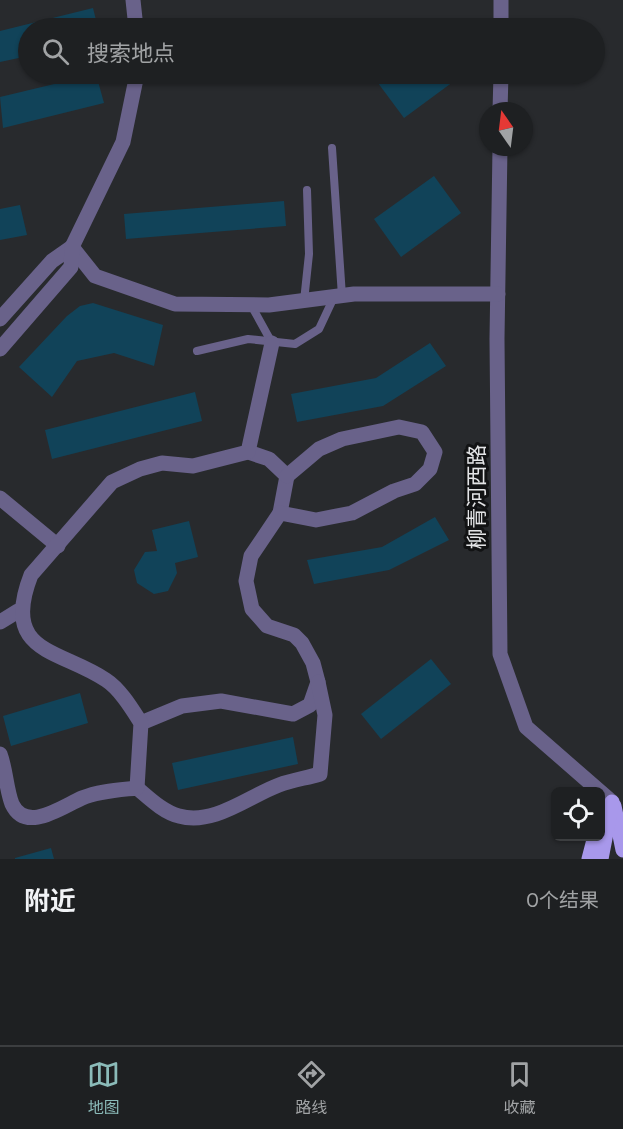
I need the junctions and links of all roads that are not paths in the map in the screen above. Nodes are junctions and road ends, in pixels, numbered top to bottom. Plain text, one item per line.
1 (133, 0) edge
2 (501, 0) edge
3 (134, 18) edge
4 (501, 18) edge
5 (135, 84) edge
6 (501, 84) edge
7 (500, 102) edge
8 (332, 148) dead end
9 (500, 156) edge
10 (307, 190) dead end
11 (72, 248) junction
12 (498, 294) junction
13 (338, 296) junction
14 (304, 301) junction
15 (251, 305) junction
16 (0, 319) edge
17 (272, 343) junction
18 (0, 349) edge
19 (197, 351) dead end
20 (248, 452) junction
21 (287, 476) junction
22 (0, 498) edge
23 (280, 513) junction
24 (58, 546) junction
25 (18, 611) junction
26 (0, 622) edge
27 (318, 682) junction
28 (141, 723) junction
29 (0, 754) edge
30 (137, 788) junction
31 (612, 802) junction
32 (605, 812) edge
33 (594, 841) edge
34 (623, 850) edge
35 (589, 859) edge
36 (601, 859) edge

1 - 3 street
2 - 4 street
5 - 11 street
6 - 7 street
8 - 13 lane
9 - 12 street, 柳青河西路
10 - 14 lane
11 - 15 street
11 - 16 street
11 - 18 street
12 - 13 street
12 - 31 street, 柳青河西路
13 - 14 street
13 - 17 lane
14 - 15 street
15 - 17 lane
17 - 19 lane
17 - 20 street
20 - 21 street
20 - 24 street
21 - 23 street
21 - 23 street
22 - 24 street
23 - 27 street
24 - 25 street
25 - 26 street
25 - 28 street
27 - 28 street
27 - 30 street
28 - 30 street
29 - 30 street
31 - 32 main road
31 - 34 main road
31 - 36 main road
33 - 35 main road

